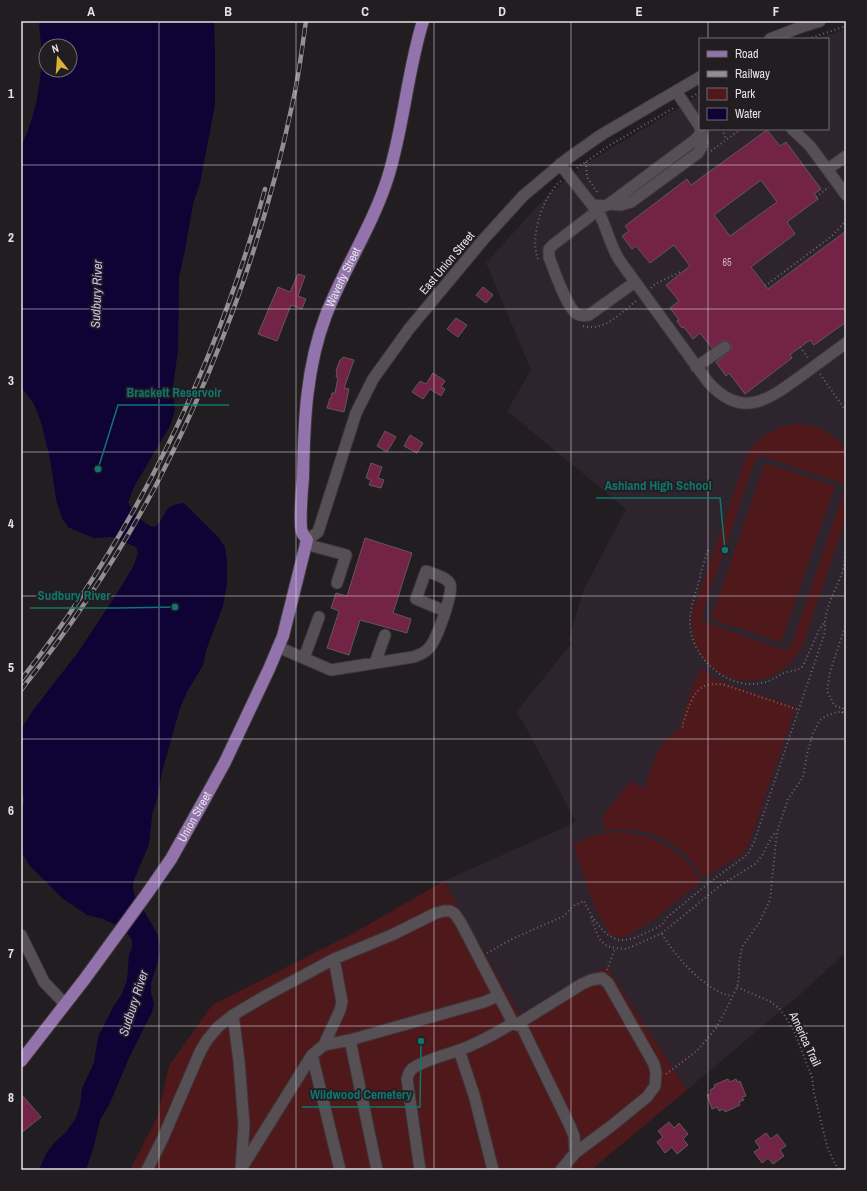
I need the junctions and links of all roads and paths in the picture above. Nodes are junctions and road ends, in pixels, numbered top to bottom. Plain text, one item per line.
1 (423, 21) edge
2 (820, 21) edge
3 (846, 26) edge
4 (773, 38) edge
5 (811, 38) edge
6 (699, 77) edge
7 (676, 90) junction
8 (699, 127) edge
9 (700, 130) edge
10 (722, 130) edge
11 (793, 130) edge
12 (726, 139) dead end
13 (846, 156) edge
14 (560, 164) junction
15 (828, 169) junction
16 (836, 182) junction
17 (846, 195) edge
18 (816, 197) dead end
19 (595, 208) junction
20 (846, 221) edge
21 (635, 282) junction
22 (765, 286) dead end
23 (846, 343) edge
24 (725, 347) dead end
25 (800, 347) dead end
26 (696, 367) junction
27 (814, 367) junction
28 (846, 411) edge
29 (306, 542) junction
30 (708, 550) dead end
31 (846, 550) edge
32 (338, 583) dead end
33 (445, 611) dead end
34 (319, 617) dead end
35 (824, 622) junction
36 (846, 624) edge
37 (385, 635) dead end
38 (278, 647) junction
39 (304, 658) junction
40 (375, 663) junction
41 (799, 710) junction
42 (846, 712) edge
43 (842, 713) junction
44 (683, 727) dead end
45 (777, 832) junction
46 (591, 917) junction
47 (662, 933) junction
48 (21, 935) edge
49 (615, 948) junction
50 (479, 958) junction
51 (334, 959) junction
52 (602, 978) junction
53 (737, 987) junction
54 (498, 996) junction
55 (732, 996) junction
56 (65, 1004) junction
57 (233, 1015) junction
58 (514, 1024) junction
59 (350, 1040) junction
60 (324, 1045) junction
61 (459, 1050) junction
62 (312, 1055) junction
63 (21, 1061) edge
64 (656, 1082) junction
65 (575, 1153) junction
66 (147, 1170) edge
67 (241, 1170) edge
68 (340, 1170) edge
69 (377, 1170) edge
70 (420, 1170) edge
71 (493, 1170) edge
72 (561, 1170) edge
73 (840, 1170) edge

1 - 29 main road, Waverly Street
2 - 4 street
3 - 5 path
6 - 7 street, East Union Street
7 - 8 street
7 - 14 street, East Union Street
9 - 19 street
10 - 12 path
11 - 15 street
13 - 15 street
14 - 19 street
14 - 29 street, East Union Street
15 - 16 street
16 - 17 street
16 - 18 path
19 - 21 street
19 - 21 street
20 - 22 path
21 - 26 street
23 - 27 street
24 - 26 street
25 - 27 path
26 - 27 street
27 - 28 path
29 - 32 street
29 - 38 main road, Union Street
30 - 35 path
31 - 35 path
33 - 40 street
34 - 39 street
35 - 41 path
36 - 43 path
37 - 40 street
38 - 39 street
38 - 56 main road, Union Street
39 - 40 street
41 - 44 path
41 - 46 path
42 - 43 path
43 - 45 path
45 - 47 path
45 - 53 path
46 - 49 path
46 - 50 path
47 - 49 path
47 - 55 path
48 - 56 street
49 - 52 path
50 - 51 street
50 - 54 street
51 - 57 street
51 - 60 street
52 - 58 street
52 - 64 street
53 - 55 path
53 - 73 path, America Trail
54 - 58 street
54 - 59 street
55 - 64 path
56 - 63 main road, Union Street
57 - 66 street
57 - 67 street
58 - 61 street
58 - 65 street
59 - 60 street
59 - 69 street
60 - 62 street
61 - 70 street
61 - 71 street
62 - 67 street
62 - 68 street
64 - 65 street
65 - 72 street

